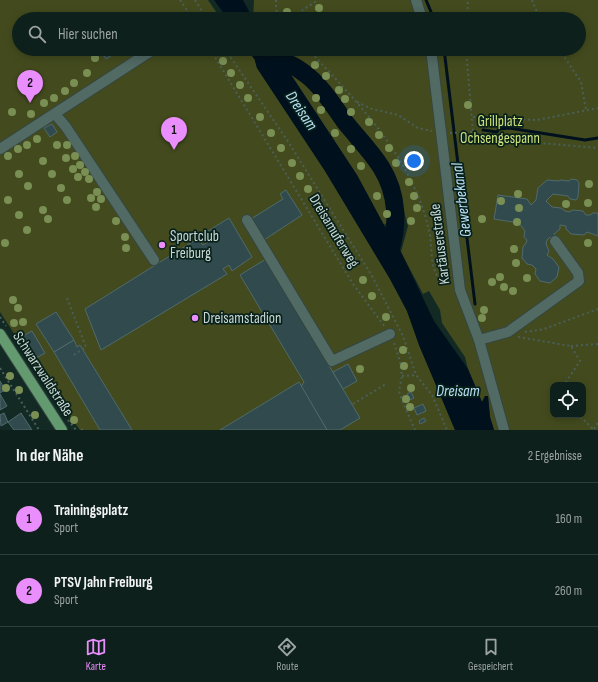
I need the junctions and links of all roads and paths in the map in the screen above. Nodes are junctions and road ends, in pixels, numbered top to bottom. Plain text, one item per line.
1 (180, 0) edge
2 (195, 0) edge
3 (276, 0) edge
4 (318, 0) edge
5 (416, 0) edge
6 (468, 0) edge
7 (532, 0) edge
8 (188, 12) edge
9 (203, 12) edge
10 (277, 12) edge
11 (300, 12) edge
12 (420, 12) edge
13 (468, 12) edge
14 (537, 12) edge
15 (143, 56) edge
16 (214, 56) edge
17 (232, 56) edge
18 (314, 56) edge
19 (432, 56) edge
20 (467, 56) edge
21 (564, 56) edge
22 (356, 101) junction
23 (598, 108) edge
24 (586, 110) junction
25 (55, 114) junction
26 (473, 116) junction
27 (473, 132) junction
28 (444, 133) junction
29 (598, 148) edge
30 (0, 149) edge
31 (248, 220) dead end
32 (555, 241) dead end
33 (154, 260) dead end
34 (460, 290) junction
35 (68, 298) dead end
36 (598, 309) edge
37 (511, 332) junction
38 (0, 334) edge
39 (390, 334) junction
40 (479, 340) junction
41 (598, 344) edge
42 (571, 346) junction
43 (72, 356) dead end
44 (0, 368) edge
45 (416, 375) junction
46 (402, 376) junction
47 (566, 382) edge
48 (386, 384) dead end
49 (353, 404) dead end
50 (582, 418) edge
51 (598, 422) edge
52 (594, 429) edge
53 (39, 430) edge
54 (62, 430) edge
55 (415, 430) edge
56 (447, 430) edge
57 (504, 430) edge

1 - 8 path
2 - 9 path
3 - 10 path
4 - 11 path
5 - 12 street
6 - 13 path
7 - 14 path
15 - 25 street
16 - 39 path, Dreisamuferweg
17 - 45 path
18 - 22 path
19 - 28 street, Kartäuserstraße
20 - 26 path
21 - 24 path
22 - 28 path
22 - 34 path
23 - 24 path
24 - 26 path
25 - 30 street
25 - 33 street
26 - 27 path
27 - 28 path
27 - 29 path
28 - 34 street, Kartäuserstraße
31 - 39 street
32 - 37 street
34 - 40 street, Kartäuserstraße
35 - 43 path
36 - 37 path
37 - 40 street
37 - 42 path
38 - 54 main road, Schwarzwaldstraße
39 - 46 path, Dreisamuferweg
40 - 57 street, Kartäuserstraße
41 - 42 path
42 - 47 path
44 - 53 path
45 - 46 path
45 - 56 path
46 - 55 path, Dreisamuferweg
48 - 49 path
50 - 52 path
51 - 52 path

